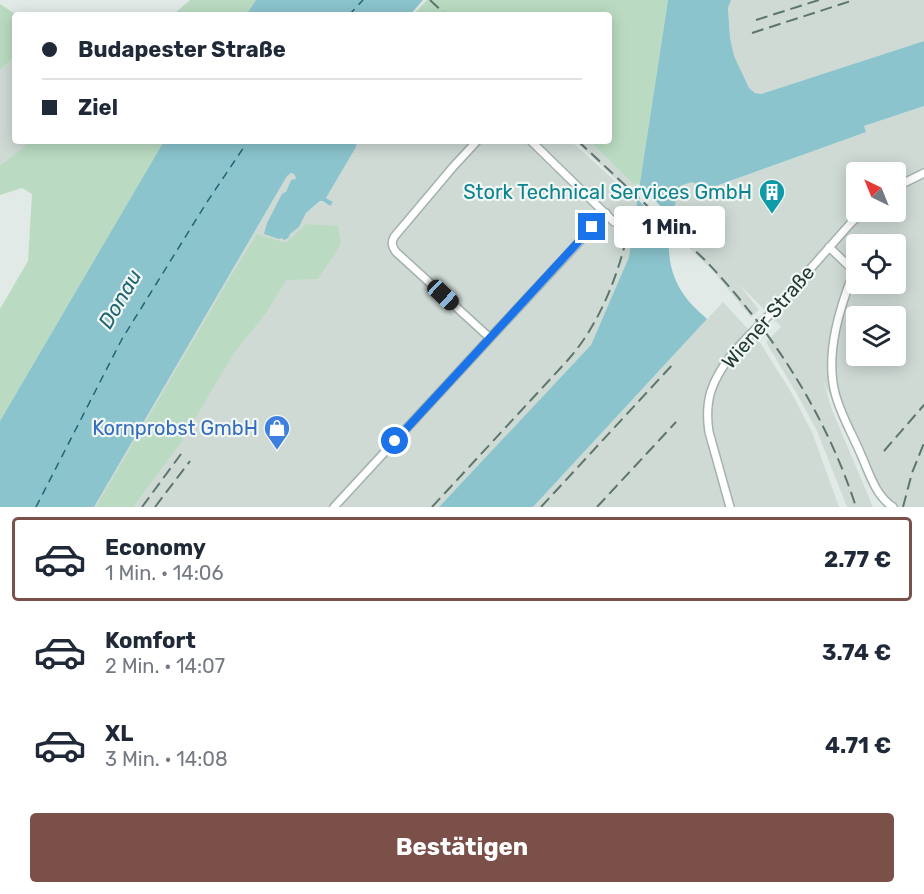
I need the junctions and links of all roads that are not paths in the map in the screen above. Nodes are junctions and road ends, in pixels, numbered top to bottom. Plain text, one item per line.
1 (474, 144) edge
2 (534, 144) edge
3 (924, 173) edge
4 (906, 182) edge
5 (606, 213) junction
6 (614, 222) dead end
7 (852, 222) edge
8 (829, 247) junction
9 (490, 338) junction
10 (334, 507) edge
11 (729, 507) edge
12 (893, 507) edge

1 - 9 street
2 - 5 street
3 - 4 street
5 - 6 street
5 - 9 street
7 - 8 street, Wiener Straße
8 - 11 street, Wiener Straße
8 - 12 street
9 - 10 street

